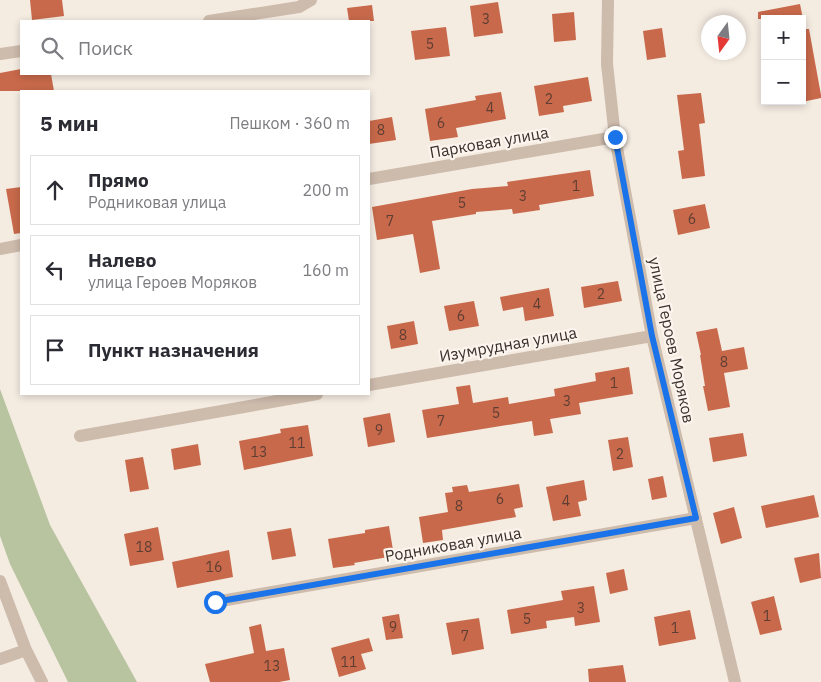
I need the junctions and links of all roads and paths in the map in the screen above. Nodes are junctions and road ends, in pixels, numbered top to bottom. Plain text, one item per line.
1 (311, 0) edge
2 (608, 0) edge
3 (215, 20) edge
4 (20, 51) edge
5 (0, 54) edge
6 (615, 137) junction
7 (370, 179) edge
8 (20, 245) edge
9 (0, 249) edge
10 (652, 336) junction
11 (370, 385) edge
12 (311, 395) edge
13 (80, 436) dead end
14 (696, 518) junction
15 (0, 581) edge
16 (215, 602) dead end
17 (26, 650) junction
18 (0, 658) edge
19 (42, 682) edge
20 (735, 682) edge

1 - 3 street
2 - 6 street, улица Героев Моряков
4 - 5 street
6 - 7 street, Парковая улица
6 - 10 street, улица Героев Моряков
8 - 9 street
10 - 11 street, Изумрудная улица
10 - 14 street, улица Героев Моряков
12 - 13 street
14 - 16 street, Родниковая улица
14 - 20 street, улица Героев Моряков
15 - 17 street
17 - 18 street
17 - 19 street

